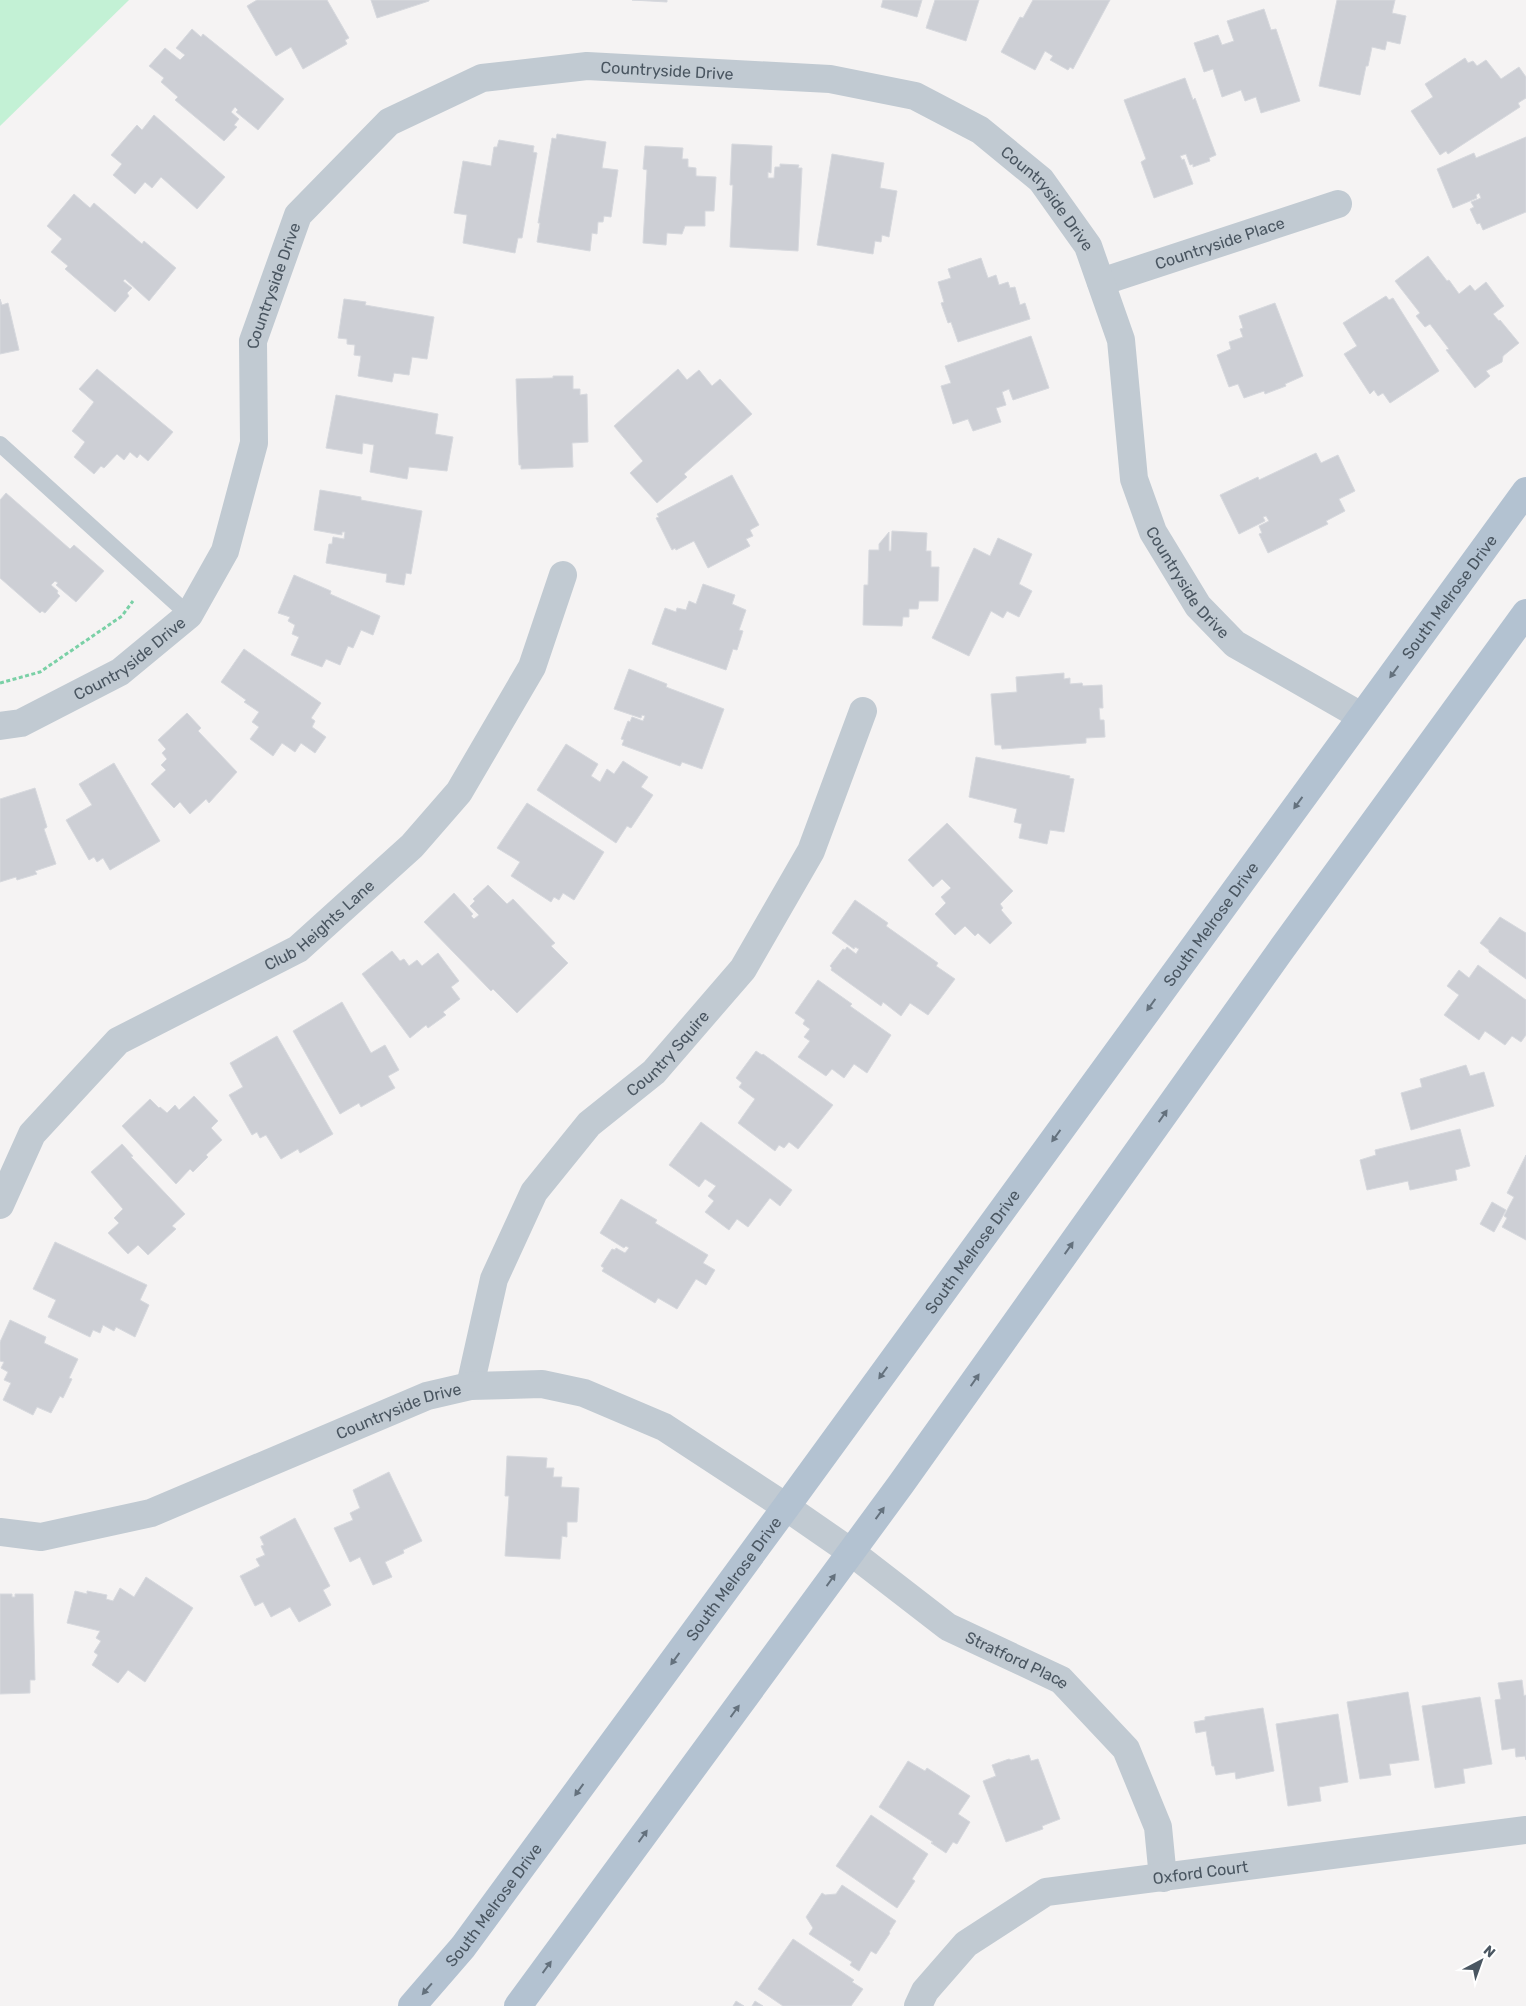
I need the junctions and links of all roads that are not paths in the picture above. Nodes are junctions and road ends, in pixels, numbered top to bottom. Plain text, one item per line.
1 (1338, 204) dead end
2 (1101, 282) junction
3 (0, 444) edge
4 (1526, 491) edge
5 (563, 575) dead end
6 (1526, 613) edge
7 (189, 615) junction
8 (863, 711) dead end
9 (1361, 716) junction
10 (0, 726) edge
11 (0, 1205) edge
12 (470, 1386) junction
13 (786, 1507) junction
14 (0, 1532) edge
15 (851, 1552) junction
16 (1526, 1830) edge
17 (1163, 1878) junction
18 (412, 2006) edge
19 (518, 2006) edge
20 (918, 2006) edge

1 - 2 street, Countryside Place
2 - 7 street, Countryside Drive
2 - 9 street, Countryside Drive
3 - 7 lane
4 -> 9 main road, South Melrose Drive
5 - 11 street, Club Heights Lane
15 -> 6 main road
7 - 10 street, Countryside Drive
8 - 12 street, Country Squire
9 -> 13 main road, South Melrose Drive
12 - 13 street, Countryside Drive
12 - 14 street, Countryside Drive
13 - 15 street, Stratford Place
13 -> 18 main road, South Melrose Drive
15 - 17 street, Stratford Place
19 -> 15 main road
16 - 17 street, Oxford Court
17 - 20 street, Oxford Court

